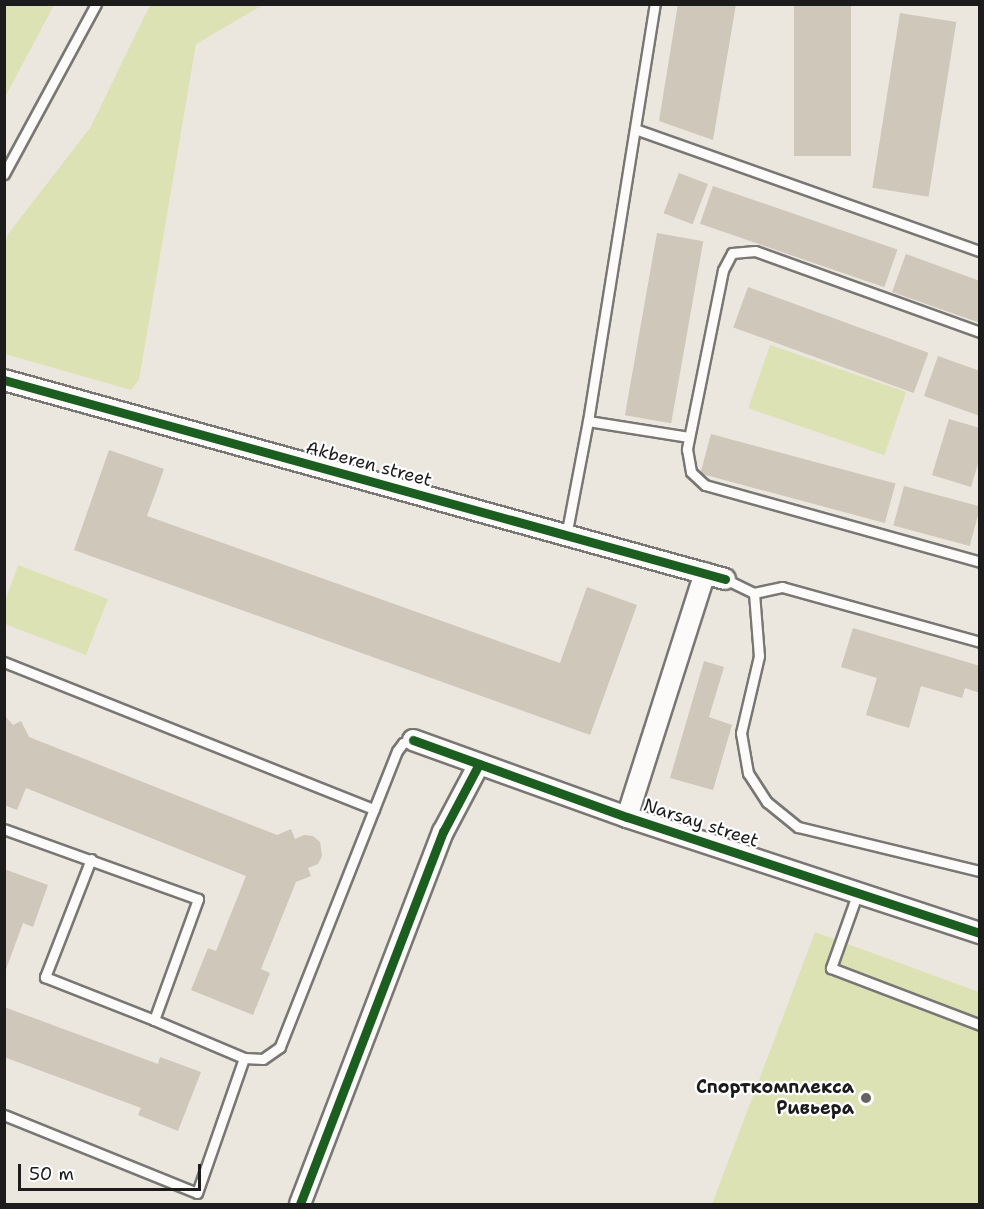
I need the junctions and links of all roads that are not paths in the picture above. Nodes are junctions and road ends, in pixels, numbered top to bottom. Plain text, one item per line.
1 (96, 4) edge
2 (655, 4) edge
3 (635, 129) junction
4 (4, 174) edge
5 (980, 251) edge
6 (980, 332) edge
7 (4, 380) edge
8 (588, 421) junction
9 (689, 437) junction
10 (566, 536) junction
11 (980, 562) edge
12 (705, 573) junction
13 (724, 579) joint
14 (754, 593) junction
15 (980, 642) edge
16 (4, 662) edge
17 (413, 740) joint
18 (479, 764) junction
19 (374, 809) junction
20 (627, 817) junction
21 (4, 829) edge
22 (91, 859) junction
23 (980, 871) edge
24 (859, 891) junction
25 (980, 933) edge
26 (153, 1020) junction
27 (980, 1025) edge
28 (244, 1059) junction
29 (4, 1115) edge
30 (300, 1204) edge

1 - 4 lane
2 - 3 lane
3 - 5 lane
3 - 8 lane
6 - 9 lane
7 - 10 street, Akberen street
8 - 9 lane
8 - 10 lane
9 - 11 lane
10 - 12 street, Akberen street
12 - 13 street, Akberen street
12 - 20 street
13 - 14 lane
14 - 15 lane
14 - 23 lane
16 - 19 lane
17 - 18 street, Narsay street
17 - 19 lane
18 - 20 street, Narsay street
18 - 30 street
19 - 28 lane
20 - 24 street, Narsay street
21 - 22 lane
22 - 26 lane
22 - 26 lane
24 - 25 street, Narsay street
24 - 27 lane
26 - 28 lane
28 - 29 lane

